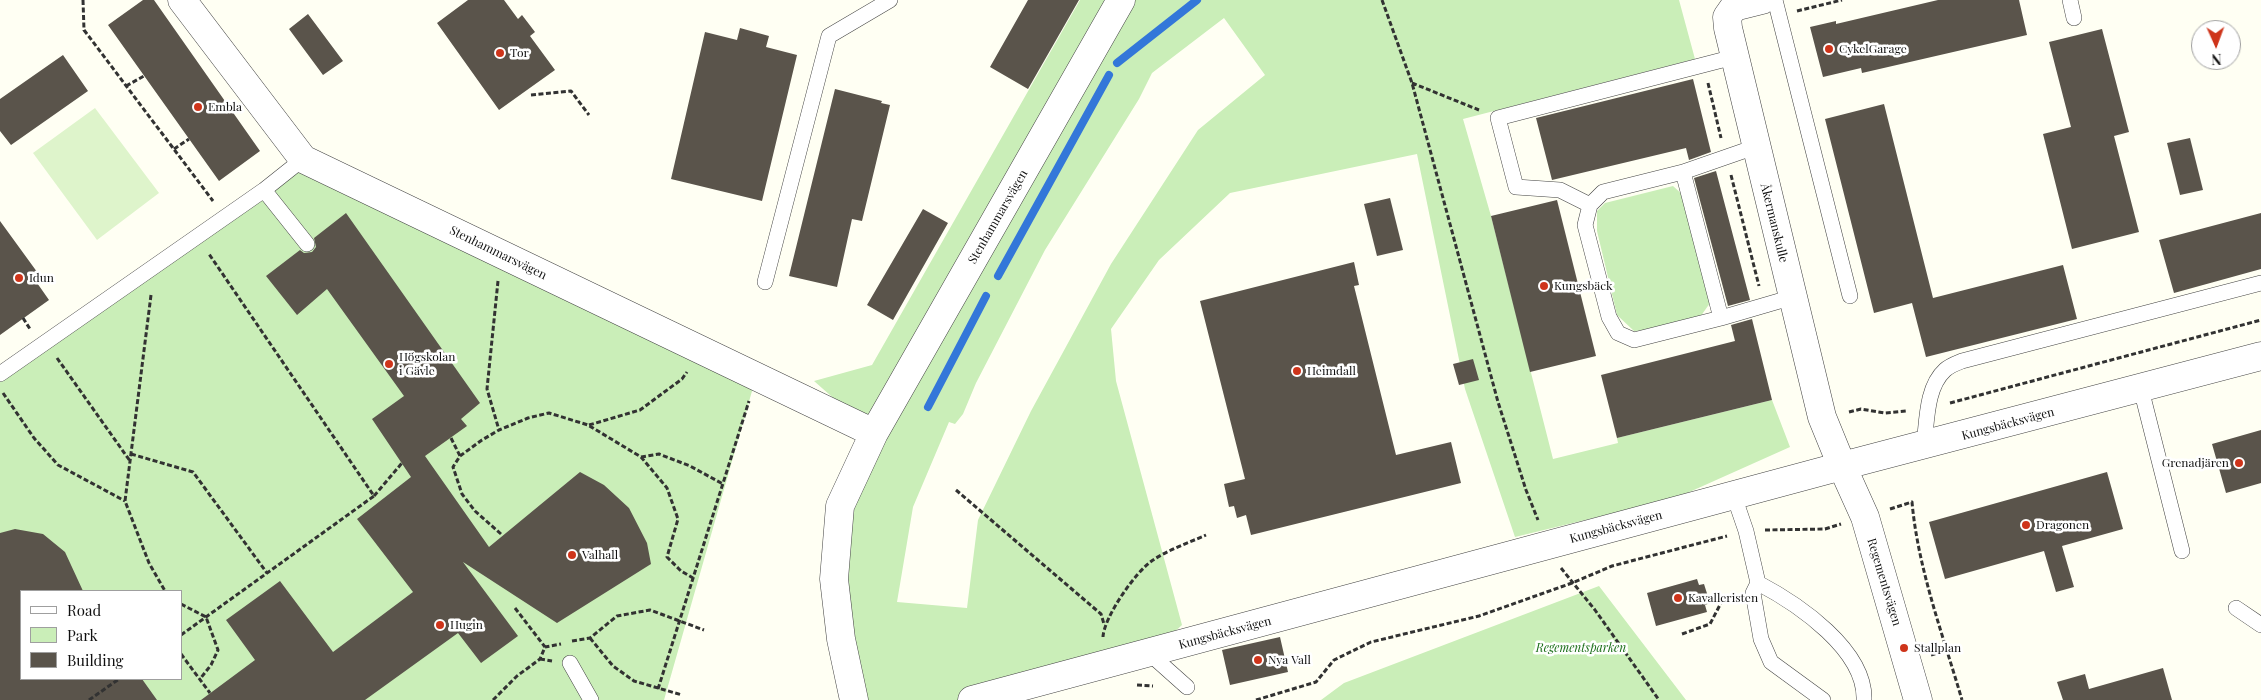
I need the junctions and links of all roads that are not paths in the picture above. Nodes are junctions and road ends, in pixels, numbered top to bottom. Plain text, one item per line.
1 (182, 0) edge
2 (890, 0) edge
3 (1121, 0) edge
4 (1762, 0) edge
5 (1775, 0) edge
6 (2070, 0) edge
7 (2074, 18) dead end
8 (1734, 57) junction
9 (1755, 147) junction
10 (303, 160) junction
11 (1683, 172) junction
12 (264, 190) junction
13 (1590, 205) junction
14 (307, 244) dead end
15 (765, 282) dead end
16 (2261, 283) edge
17 (1850, 296) dead end
18 (1792, 297) junction
19 (1721, 318) junction
20 (2261, 356) edge
21 (0, 374) edge
22 (2141, 389) junction
23 (874, 433) junction
24 (1924, 446) junction
25 (1842, 466) junction
26 (1734, 496) junction
27 (2182, 551) dead end
28 (1756, 588) junction
29 (2236, 608) dead end
30 (2261, 625) edge
31 (1150, 654) junction
32 (570, 663) dead end
33 (1187, 687) road end
34 (1007, 696) edge
35 (590, 700) edge
36 (854, 700) edge
37 (972, 700) edge
38 (1823, 700) edge
39 (1864, 700) edge
40 (1918, 700) edge

1 - 10 street, Stenhammarsvägen
2 - 15 lane
3 - 23 street, Stenhammarsvägen
4 - 8 street, Åkermanskulle
5 - 17 lane
6 - 7 lane
8 - 9 street, Åkermanskulle
8 - 13 lane
9 - 11 lane
9 - 18 street, Åkermanskulle
10 - 12 lane
10 - 23 street, Stenhammarsvägen
11 - 13 lane
11 - 19 lane
12 - 14 lane
12 - 21 lane
13 - 19 lane
16 - 24 lane
18 - 19 lane
18 - 25 street, Åkermanskulle
20 - 22 street, Kungsbäcksvägen
22 - 24 street, Kungsbäcksvägen
22 - 27 lane
23 - 36 street, Stenhammarsvägen
24 - 25 street, Kungsbäcksvägen
25 - 26 street, Kungsbäcksvägen
25 - 40 street, Regementsvägen
26 - 28 lane
26 - 31 street, Kungsbäcksvägen
28 - 38 lane
28 - 39 lane
29 - 30 lane
31 - 33 lane
31 - 34 street, Kungsbäcksvägen
32 - 35 lane
34 - 37 street, Kungsbäcksvägen

